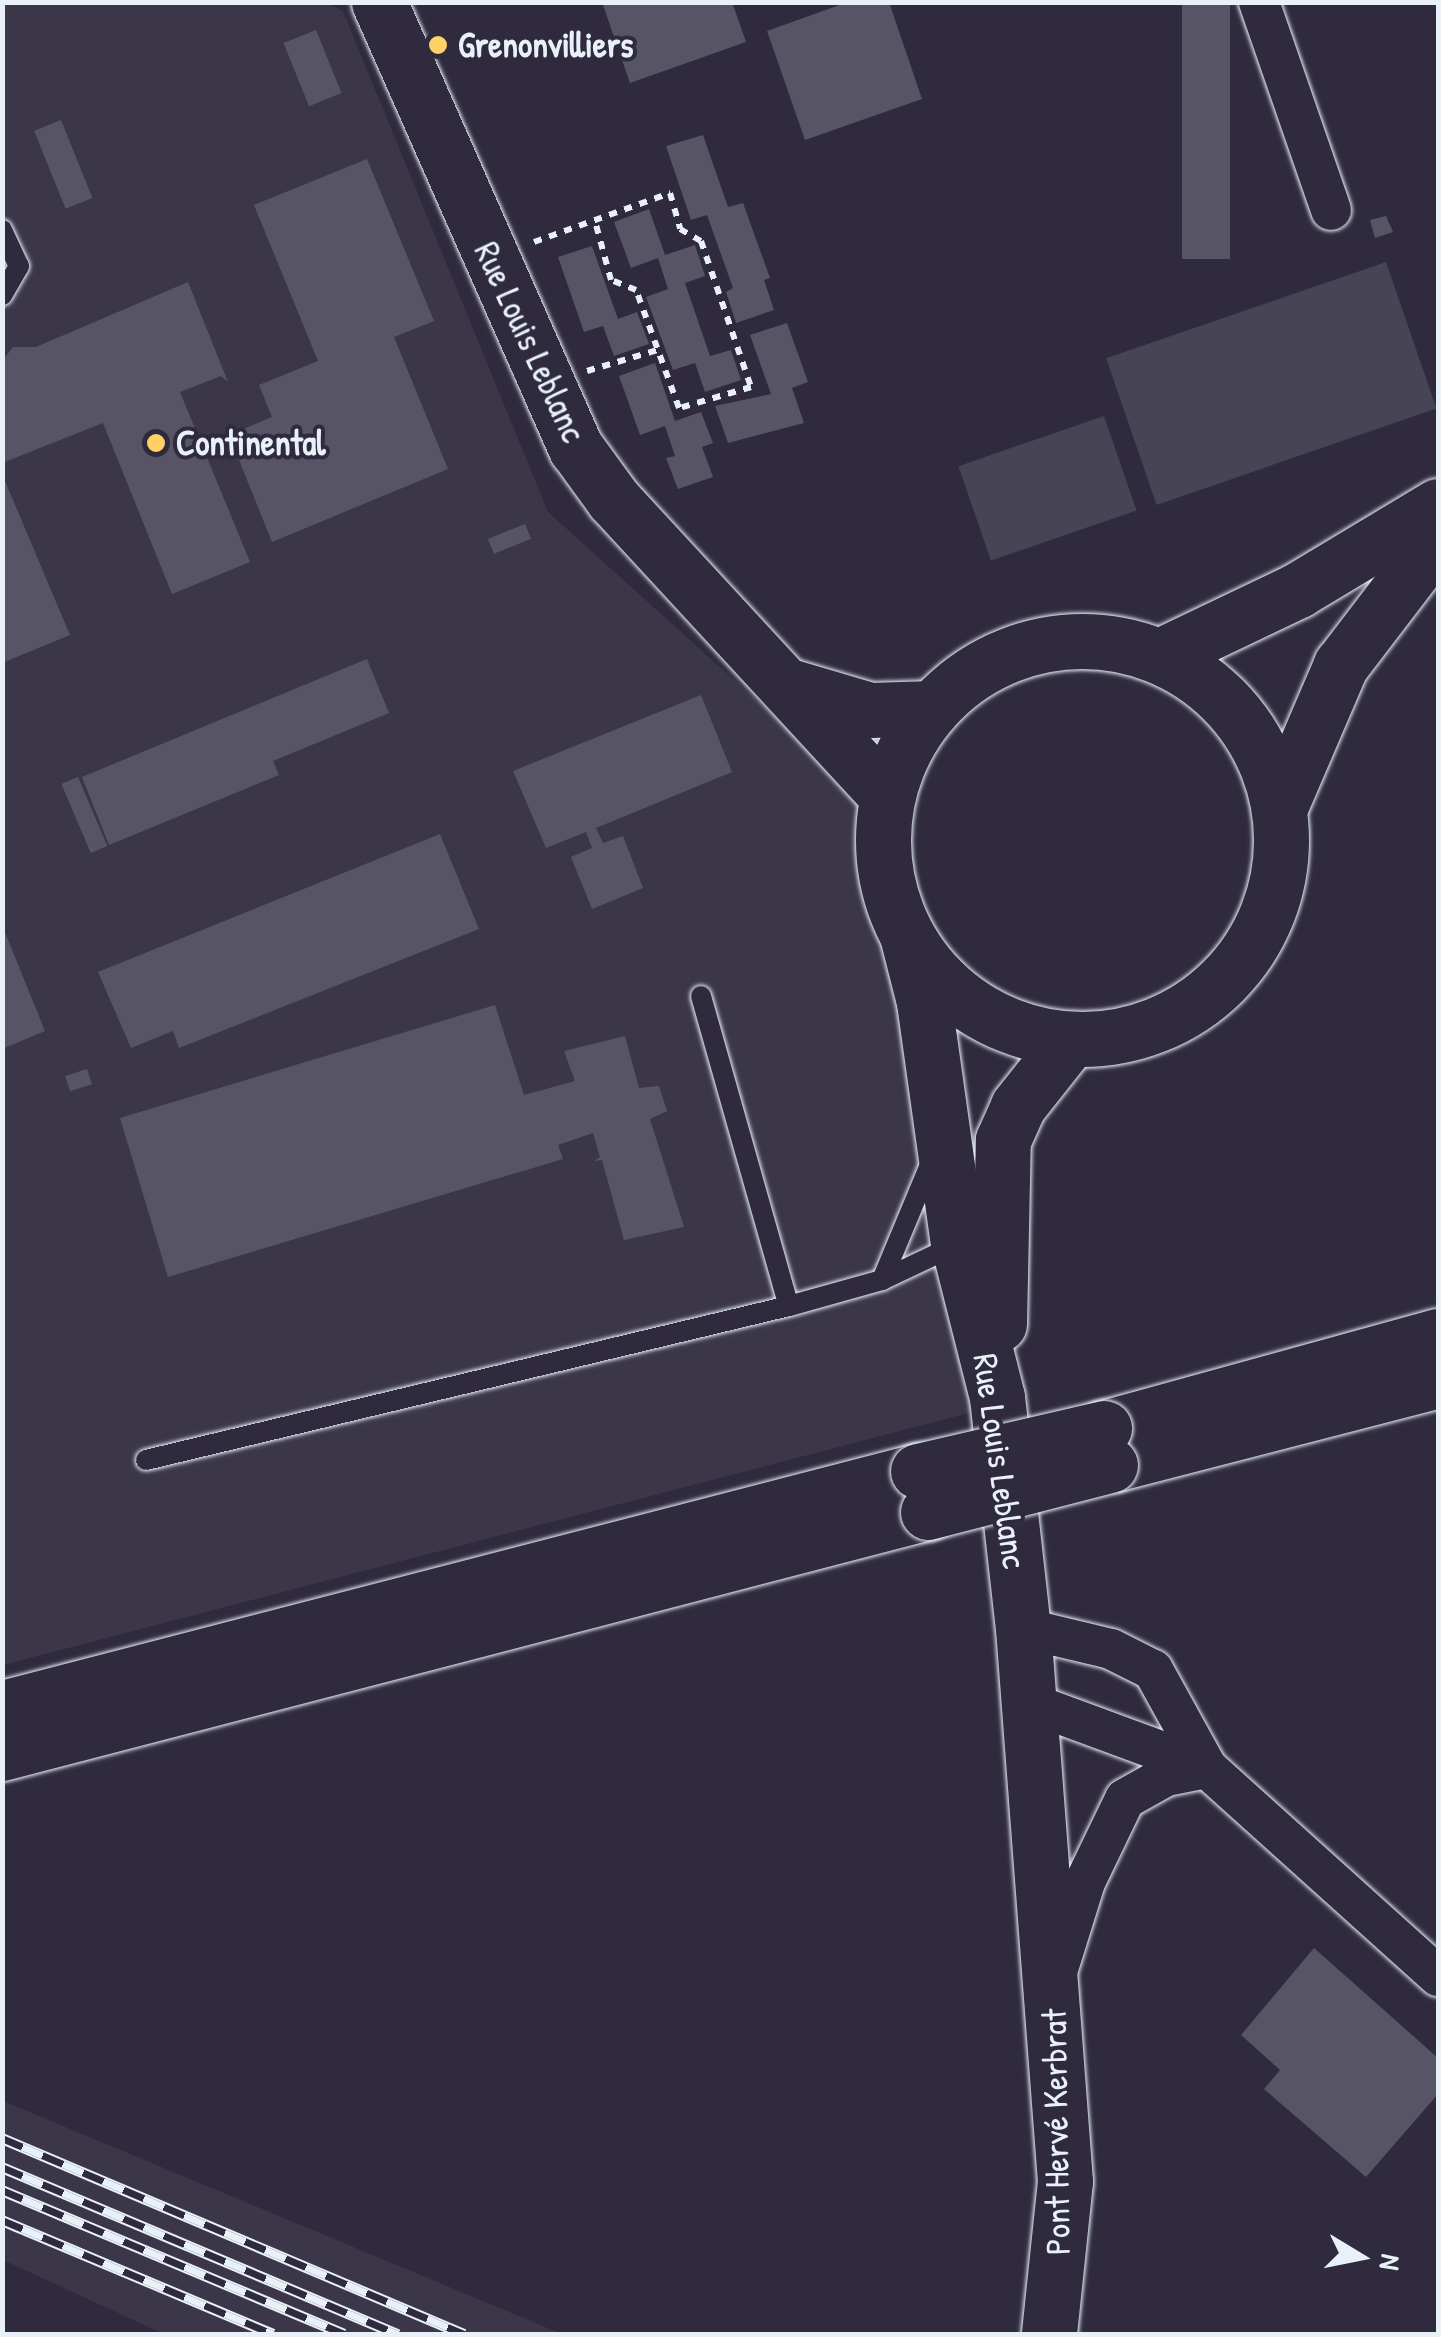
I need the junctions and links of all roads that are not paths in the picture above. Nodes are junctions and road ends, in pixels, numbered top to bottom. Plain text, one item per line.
1 (378, 2) edge
2 (1259, 2) edge
3 (1330, 210) dead end
4 (2, 230) edge
5 (2, 295) edge
6 (1438, 506) edge
7 (1438, 538) edge
8 (1162, 655) junction
9 (786, 685) junction
10 (933, 708) junction
11 (888, 796) junction
12 (1280, 807) junction
13 (908, 939) junction
14 (701, 996) dead end
15 (1068, 1043) junction
16 (942, 1135) junction
17 (998, 1202) junction
18 (958, 1244) junction
19 (882, 1280) junction
20 (789, 1306) junction
21 (1438, 1336) edge
22 (1438, 1380) edge
23 (997, 1397) junction
24 (1107, 1446) junction
25 (146, 1460) dead end
26 (923, 1491) junction
27 (1023, 1628) junction
28 (1030, 1704) junction
29 (2, 1708) edge
30 (2, 1753) edge
31 (1207, 1768) junction
32 (1438, 1976) edge
33 (1052, 1988) junction
34 (1049, 2334) edge

1 - 9 main road, Rue Louis Leblanc
2 - 3 street
4 - 5 lane
6 - 8 main road
7 - 12 main road
8 - 10 main road
8 - 12 main road
9 - 10 main road
9 - 11 main road, Rue Louis Leblanc
10 - 11 main road
11 - 13 main road
12 - 15 main road
13 - 15 main road
13 - 16 main road, Rue Louis Leblanc
14 - 20 lane
15 - 17 main road
16 - 18 main road, Rue Louis Leblanc
16 - 19 lane
17 - 18 lane
17 - 23 main road
18 - 19 lane
18 - 23 main road, Rue Louis Leblanc
19 - 20 lane
20 - 25 lane
21 - 24 main road
22 - 24 main road
23 - 27 main road, Rue Louis Leblanc
24 - 26 main road, bridge
26 - 29 main road
26 - 30 main road
27 - 28 main road, Rue Louis Leblanc
27 - 31 street
28 - 31 street
28 - 33 main road, Rue Louis Leblanc
31 - 32 street
31 - 33 street
33 - 34 main road, Pont Hervé Kerbrat

